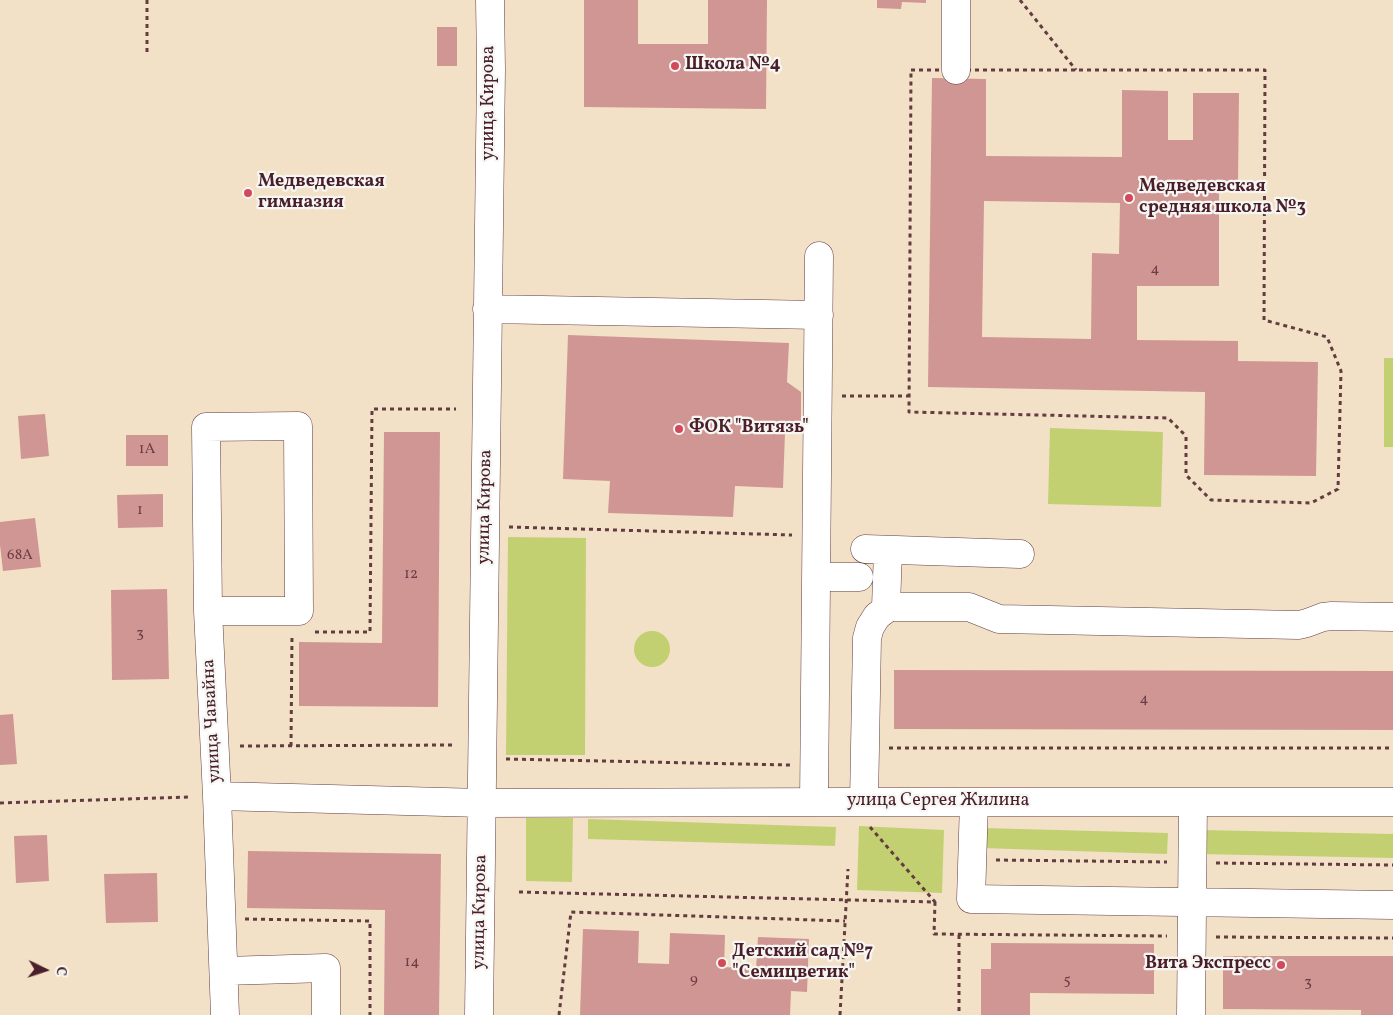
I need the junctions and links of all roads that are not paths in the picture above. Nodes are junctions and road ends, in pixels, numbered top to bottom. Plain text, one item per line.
1 (490, 0) edge
2 (956, 0) edge
3 (956, 70) road end
4 (819, 256) dead end
5 (488, 308) junction
6 (819, 315) junction
7 (1020, 554) dead end
8 (816, 577) junction
9 (858, 578) dead end
10 (886, 607) junction
11 (208, 611) junction
12 (1393, 617) edge
13 (217, 796) junction
14 (814, 802) junction
15 (856, 802) junction
16 (974, 802) junction
17 (1193, 802) junction
18 (1393, 802) edge
19 (482, 803) junction
20 (1192, 902) junction
21 (1393, 905) edge
22 (224, 971) junction
23 (225, 1015) edge
24 (326, 1015) edge
25 (479, 1015) edge
26 (1191, 1015) edge

1 - 5 street, улица Кирова
2 - 3 street
4 - 6 street
5 - 6 street
5 - 19 street, улица Кирова
6 - 8 street
7 - 10 street
8 - 9 street
8 - 14 street
10 - 12 street
10 - 15 street
11 - 11 street, улица Чавайна
11 - 13 street, улица Чавайна
13 - 19 street, улица Сергея Жилина
13 - 22 street, улица Чавайна
14 - 15 street, улица Сергея Жилина
14 - 19 street, улица Сергея Жилина
15 - 16 street, улица Сергея Жилина
16 - 17 street, улица Сергея Жилина
16 - 20 street
17 - 18 street, улица Сергея Жилина
17 - 20 street
19 - 25 street, улица Кирова
20 - 21 street
20 - 26 street
22 - 23 street, улица Чавайна
22 - 24 street

